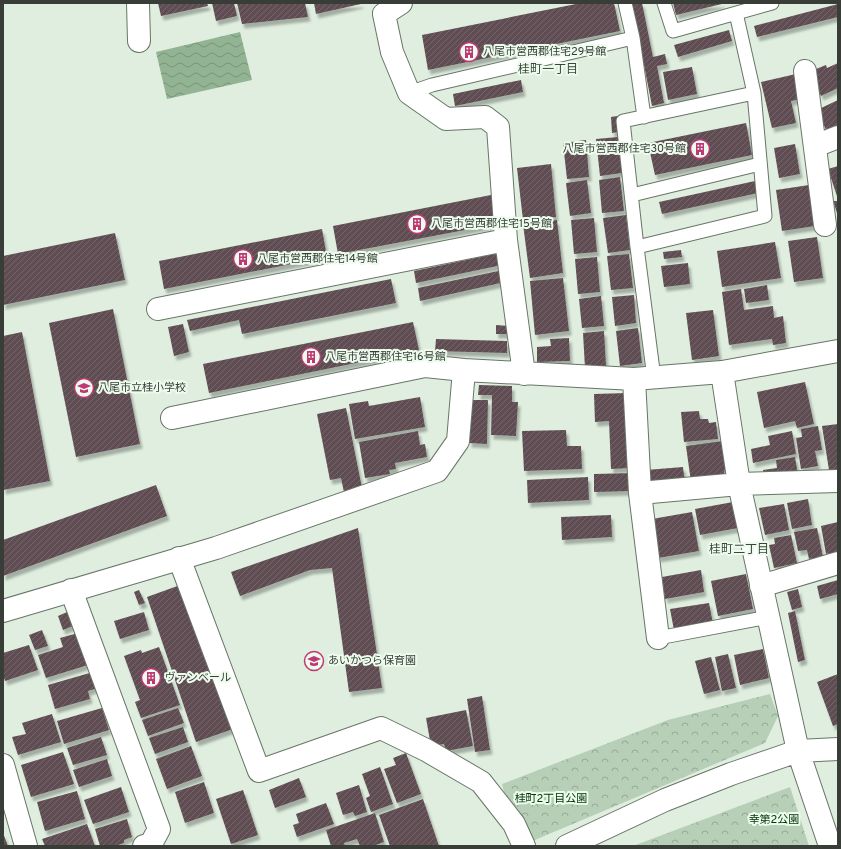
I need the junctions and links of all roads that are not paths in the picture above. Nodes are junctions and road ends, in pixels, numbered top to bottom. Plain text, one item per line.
1 (138, 3) edge
2 (402, 3) edge
3 (625, 3) edge
4 (664, 3) edge
5 (772, 3) edge
6 (736, 13) junction
7 (633, 38) junction
8 (139, 41) dead end
9 (805, 71) dead end
10 (409, 93) junction
11 (754, 93) junction
12 (644, 117) junction
13 (838, 137) edge
14 (815, 146) junction
15 (760, 164) junction
16 (632, 195) junction
17 (825, 225) dead end
18 (506, 240) junction
19 (637, 247) junction
20 (158, 309) dead end
21 (838, 351) edge
22 (464, 370) junction
23 (722, 372) junction
24 (524, 374) junction
25 (644, 378) junction
26 (172, 418) dead end
27 (838, 481) edge
28 (739, 484) junction
29 (640, 493) junction
30 (179, 558) junction
31 (838, 563) edge
32 (762, 586) junction
33 (71, 590) junction
34 (3, 610) edge
35 (768, 617) junction
36 (658, 638) joint
37 (838, 749) edge
38 (798, 751) junction
39 (3, 765) edge
40 (26, 846) edge
41 (144, 846) edge
42 (524, 846) edge
43 (567, 846) edge
44 (830, 846) edge

1 - 8 street
2 - 10 street
3 - 7 lane
4 - 6 lane
5 - 6 lane
6 - 11 lane
7 - 10 lane
7 - 12 lane
9 - 14 street
10 - 18 street
11 - 12 lane
11 - 15 lane
12 - 16 lane
13 - 14 street
14 - 17 street
15 - 16 lane
15 - 19 lane
16 - 19 lane
18 - 20 street
18 - 24 street
19 - 25 lane
21 - 23 street
22 - 24 street
22 - 26 street
22 - 30 street
23 - 25 street
23 - 28 street
24 - 25 street
25 - 29 street
27 - 28 street
28 - 29 street
28 - 32 street
29 - 36 street
30 - 33 street
30 - 42 street
31 - 32 street
32 - 35 street
33 - 34 street
33 - 41 street
35 - 36 lane
35 - 38 street
37 - 38 street
38 - 43 street
38 - 44 street
39 - 40 street

